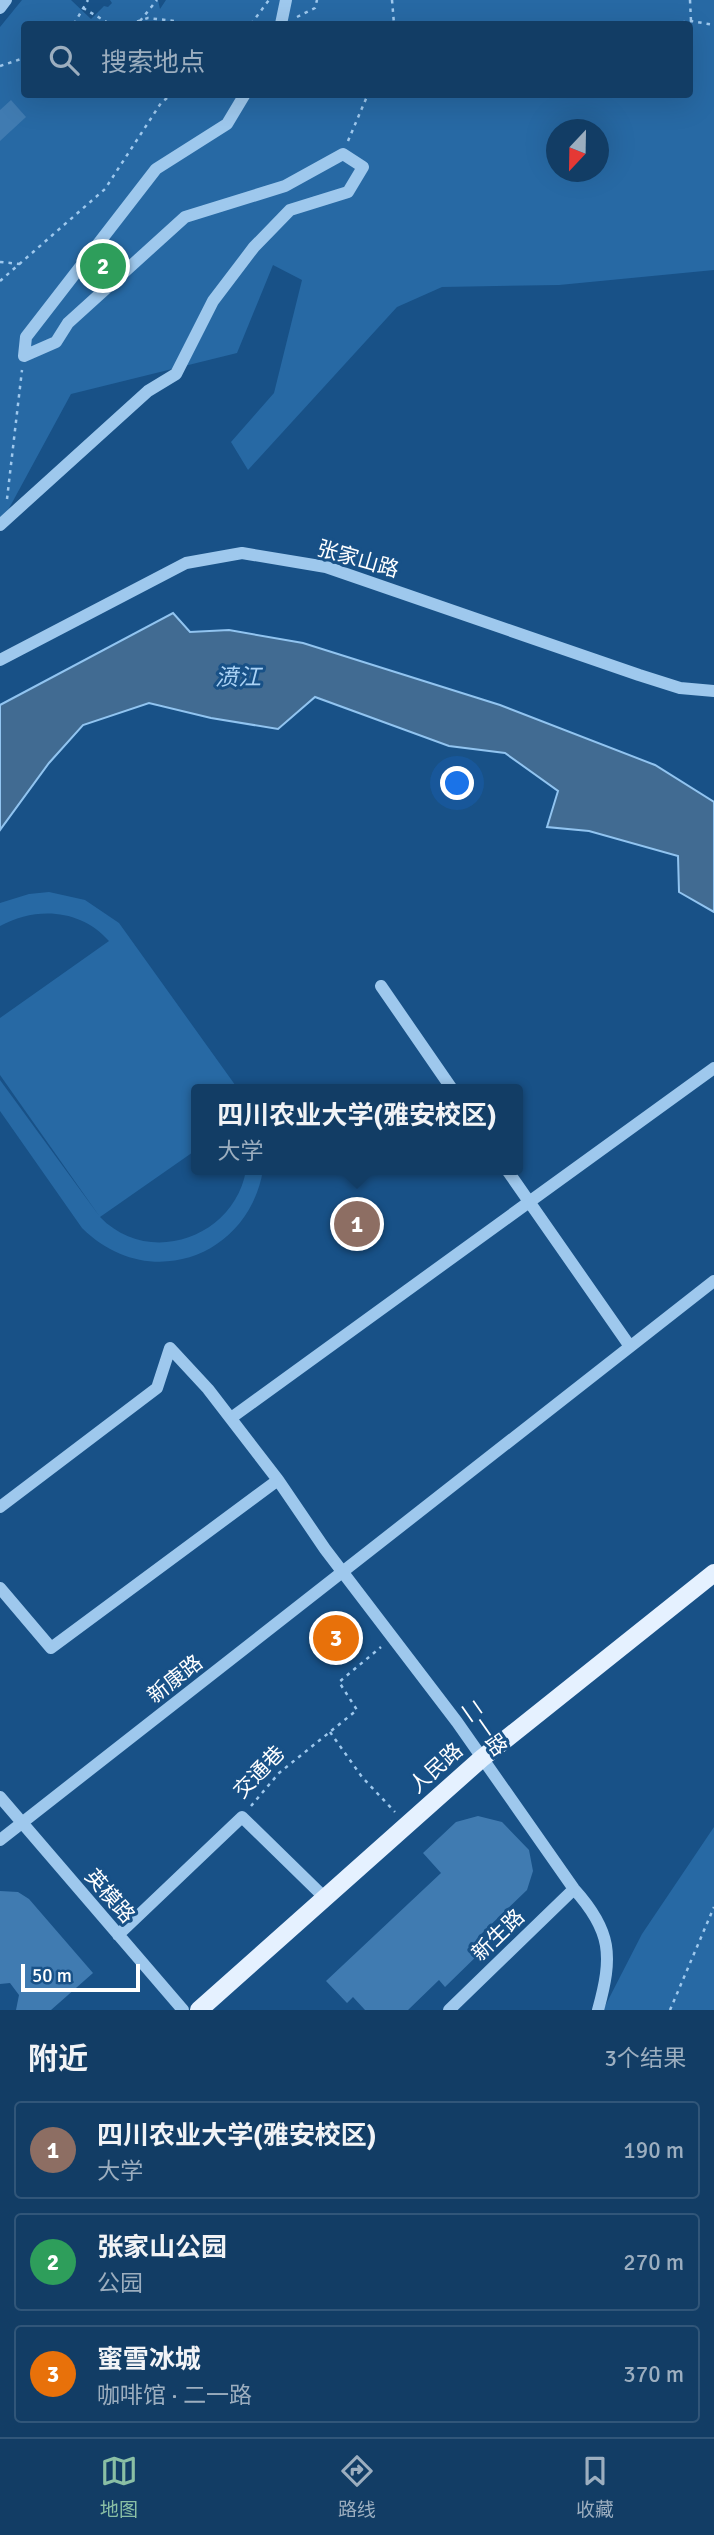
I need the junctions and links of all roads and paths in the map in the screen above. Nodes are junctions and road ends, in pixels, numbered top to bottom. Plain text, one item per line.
1 (6, 0) edge
2 (88, 0) edge
3 (157, 0) edge
4 (269, 0) edge
5 (286, 0) edge
6 (317, 0) edge
7 (392, 0) edge
8 (690, 0) edge
9 (0, 8) edge
10 (83, 8) junction
11 (295, 19) dead end
12 (76, 21) edge
13 (105, 21) edge
14 (140, 21) joint
15 (174, 21) edge
16 (253, 21) edge
17 (282, 21) edge
18 (394, 21) edge
19 (691, 21) edge
20 (693, 22) edge
21 (714, 24) edge
22 (21, 59) edge
23 (0, 66) edge
24 (167, 98) edge
25 (243, 98) edge
26 (366, 98) edge
27 (343, 154) junction
28 (0, 262) edge
29 (20, 264) junction
30 (0, 281) edge
31 (24, 356) junction
32 (2, 523) edge
33 (0, 660) edge
34 (714, 691) edge
35 (381, 986) dead end
36 (714, 1068) edge
37 (449, 1084) edge
38 (510, 1175) edge
39 (530, 1203) junction
40 (714, 1280) edge
41 (629, 1345) junction
42 (231, 1418) junction
43 (278, 1480) junction
44 (0, 1507) edge
45 (342, 1572) junction
46 (714, 1573) edge
47 (0, 1588) edge
48 (392, 1638) junction
49 (330, 1732) junction
50 (481, 1759) junction
51 (4, 1801) edge
52 (395, 1812) dead end
53 (242, 1817) junction
54 (22, 1823) junction
55 (0, 1840) edge
56 (574, 1889) junction
57 (325, 1898) junction
58 (714, 1907) edge
59 (118, 1935) junction
60 (183, 2010) edge
61 (199, 2010) edge
62 (449, 2010) edge
63 (598, 2010) edge
64 (670, 2010) edge

1 - 9 street
2 - 10 path
3 - 14 path
4 - 16 path
5 - 17 street
6 - 11 path
7 - 18 path
8 - 19 path
10 - 12 path
10 - 13 path
14 - 15 path
20 - 21 path
22 - 23 path
24 - 29 path
25 - 31 street
26 - 27 path
27 - 31 street
27 - 32 street
28 - 29 path
29 - 30 path
31 - 32 path
33 - 34 street, 张家山路
35 - 37 street
36 - 39 street
38 - 39 street
39 - 41 street
39 - 42 street
40 - 41 street, 新康路
41 - 45 street, 新康路
42 - 43 street, 二一路
42 - 44 street, 二一路
43 - 45 street, 二一路
43 - 47 street
45 - 48 street, 二一路
45 - 54 street, 新康路
46 - 50 main road, 人民路
48 - 49 path, 交通巷
48 - 50 street, 二一路
49 - 52 path
49 - 53 path, 交通巷
50 - 56 street, 二一路
50 - 57 main road, 人民路
51 - 54 street, 英模路
53 - 57 street
53 - 59 street, 交通巷
54 - 55 street, 新康路
54 - 59 street, 英模路
56 - 62 street, 新生路
56 - 63 street, 二一路
57 - 61 main road, 人民路
58 - 64 path
59 - 60 street, 英模路

